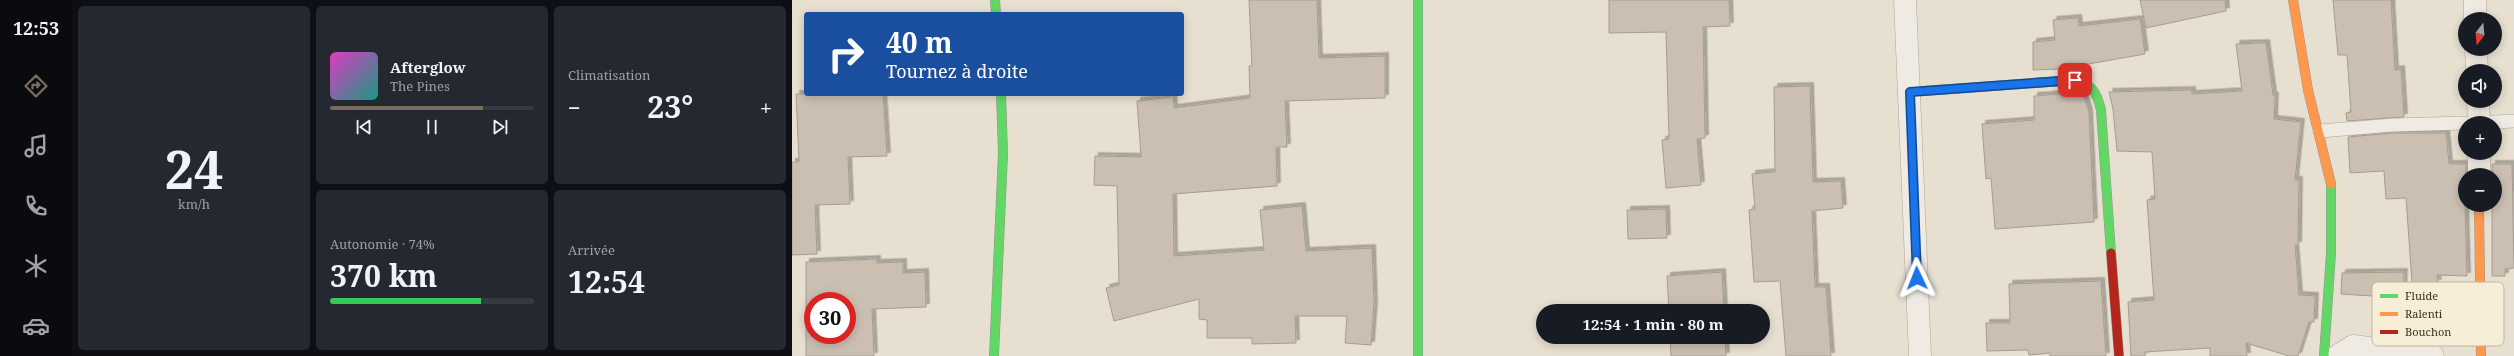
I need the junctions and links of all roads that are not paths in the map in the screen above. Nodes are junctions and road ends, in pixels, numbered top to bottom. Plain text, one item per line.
1 (995, 0) edge
2 (1418, 0) edge
3 (1905, 0) edge
4 (2293, 0) edge
5 (2475, 0) edge
6 (996, 12) edge
7 (2475, 12) edge
8 (1910, 92) junction
9 (1001, 96) edge
10 (2514, 121) edge
11 (2502, 122) edge
12 (2458, 123) edge
13 (2320, 131) junction
14 (2479, 212) edge
15 (2480, 282) edge
16 (2481, 346) edge
17 (994, 356) edge
18 (1418, 356) edge
19 (1920, 356) edge
20 (2119, 356) edge
21 (2324, 356) edge
22 (2337, 356) edge
23 (2432, 356) edge
24 (2481, 356) edge

1 - 6 street
2 - 18 street
3 - 8 street
4 - 13 street
5 - 7 street
8 - 19 street
8 - 20 street
9 - 17 street
10 - 11 lane
12 - 13 lane
13 - 21 street
14 - 15 street
16 - 24 street
22 - 23 street

